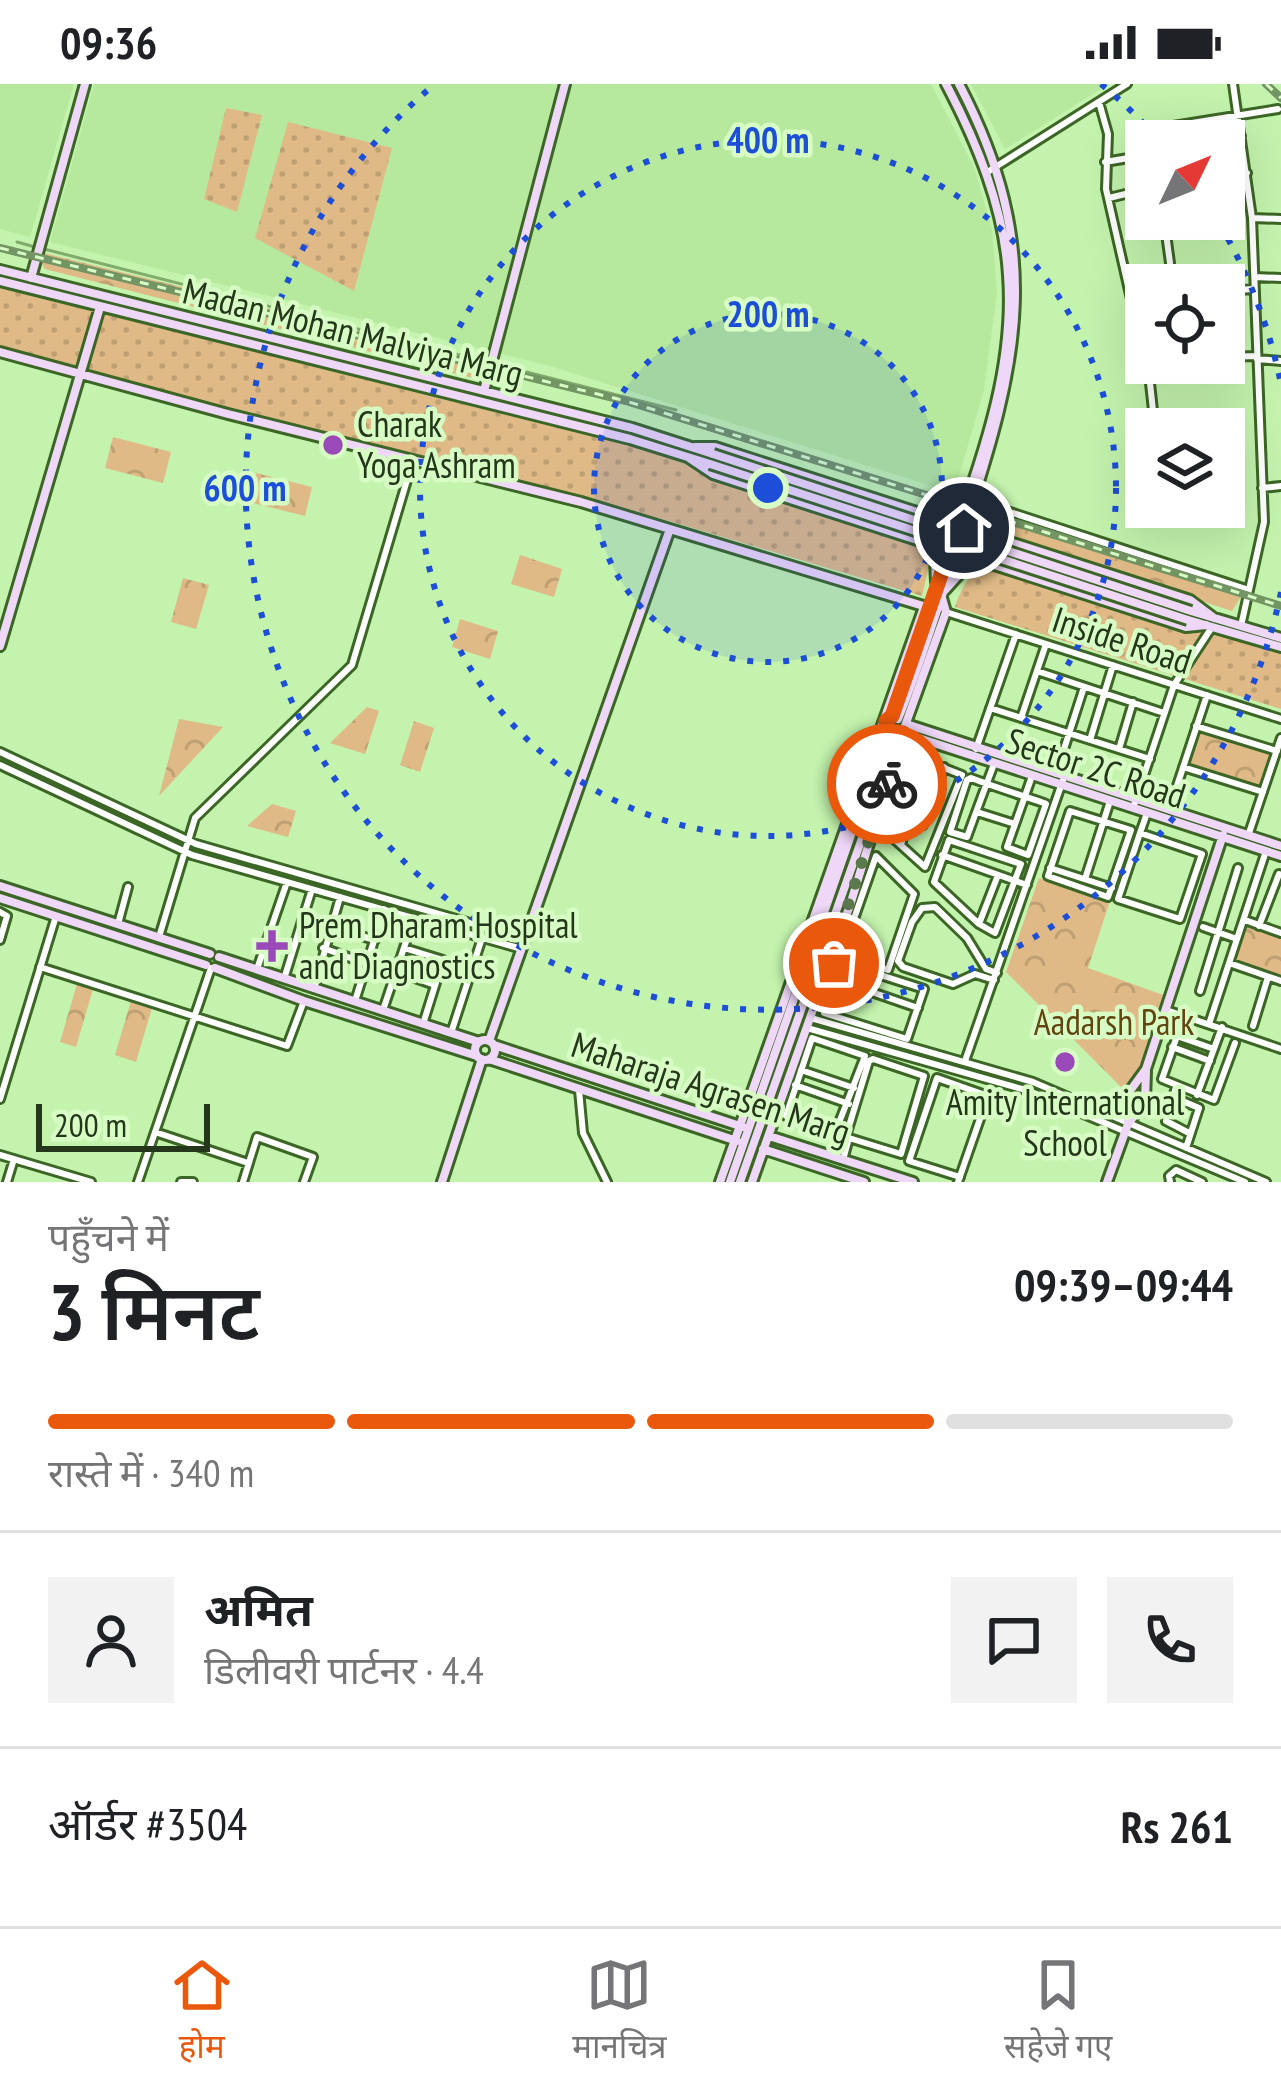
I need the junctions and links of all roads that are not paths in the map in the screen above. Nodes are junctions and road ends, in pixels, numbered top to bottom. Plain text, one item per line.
1 (85, 84) edge
2 (565, 84) edge
3 (946, 84) edge
4 (959, 84) edge
5 (1127, 84) edge
6 (1233, 84) edge
7 (1099, 102) junction
8 (1278, 109) edge
9 (1239, 115) junction
10 (1209, 120) edge
11 (1240, 120) edge
12 (1245, 158) edge
13 (1125, 159) edge
14 (1105, 162) junction
15 (997, 167) junction
16 (986, 173) junction
17 (1247, 173) joint
18 (1125, 194) edge
19 (1107, 198) junction
20 (1252, 218) junction
21 (1281, 219) edge
22 (1167, 240) edge
23 (1170, 262) dead end
24 (1125, 269) edge
25 (0, 270) edge
26 (1253, 277) junction
27 (31, 278) junction
28 (1281, 278) edge
29 (0, 281) edge
30 (1245, 289) edge
31 (1253, 289) junction
32 (100, 307) junction
33 (0, 352) edge
34 (1245, 357) edge
35 (1257, 357) junction
36 (1281, 361) edge
37 (81, 372) junction
38 (484, 391) junction
39 (691, 452) junction
40 (413, 460) junction
41 (1281, 486) edge
42 (1262, 488) junction
43 (973, 500) junction
44 (961, 527) junction
45 (670, 529) junction
46 (928, 546) junction
47 (952, 553) junction
48 (980, 561) junction
49 (940, 593) junction
50 (1249, 594) junction
51 (927, 607) junction
52 (946, 612) junction
53 (1211, 624) junction
54 (1241, 626) junction
55 (1016, 634) junction
56 (1281, 638) edge
57 (1046, 644) junction
58 (0, 646) edge
59 (1281, 647) edge
60 (1113, 665) junction
61 (1036, 671) junction
62 (1174, 685) junction
63 (1084, 686) junction
64 (1104, 693) junction
65 (1207, 695) junction
66 (1132, 702) junction
67 (990, 708) junction
68 (1165, 713) junction
69 (1021, 718) junction
70 (1281, 719) edge
71 (900, 724) junction
72 (1196, 726) junction
73 (1070, 733) junction
74 (1281, 738) edge
75 (1090, 740) junction
76 (884, 743) junction
77 (941, 747) junction
78 (976, 749) junction
79 (1119, 749) junction
80 (0, 752) edge
81 (872, 752) junction
82 (1276, 752) junction
83 (1150, 758) junction
84 (936, 764) junction
85 (994, 764) junction
86 (0, 765) edge
87 (1183, 767) junction
88 (1032, 776) junction
89 (1061, 779) junction
90 (986, 784) junction
91 (75, 787) junction
92 (1263, 792) junction
93 (1024, 796) junction
94 (70, 798) junction
95 (1110, 801) junction
96 (1134, 804) junction
97 (1168, 810) junction
98 (976, 812) junction
99 (1148, 813) junction
100 (908, 820) junction
101 (1104, 821) junction
102 (1015, 824) junction
103 (1140, 833) junction
104 (1224, 833) junction
105 (1248, 836) junction
106 (188, 839) junction
107 (901, 845) junction
108 (1281, 845) edge
109 (185, 851) junction
110 (1266, 851) junction
111 (942, 855) junction
112 (1281, 856) edge
113 (1050, 868) junction
114 (1238, 868) dead end
115 (1279, 874) edge
116 (998, 875) junction
117 (1085, 879) junction
118 (1016, 881) junction
119 (286, 882) junction
120 (41, 885) dead end
121 (1027, 885) junction
122 (0, 886) edge
123 (128, 887) dead end
124 (1112, 888) junction
125 (312, 889) junction
126 (340, 897) junction
127 (0, 898) edge
128 (37, 898) junction
129 (855, 903) junction
130 (384, 909) junction
131 (0, 912) edge
132 (56, 916) junction
133 (414, 918) junction
134 (1243, 920) junction
135 (118, 924) junction
136 (980, 924) junction
137 (1259, 926) junction
138 (331, 927) junction
139 (1203, 927) dead end
140 (1217, 932) junction
141 (1281, 933) edge
142 (160, 937) junction
143 (482, 938) junction
144 (1237, 939) junction
145 (0, 940) edge
146 (375, 940) junction
147 (524, 944) junction
148 (323, 948) junction
149 (404, 948) junction
150 (214, 955) junction
151 (834, 963) junction
152 (1228, 963) junction
153 (367, 964) junction
154 (40, 967) junction
155 (211, 967) junction
156 (865, 969) junction
157 (256, 970) junction
158 (395, 971) junction
159 (995, 976) junction
160 (1268, 977) junction
161 (284, 979) junction
162 (1281, 981) edge
163 (435, 985) junction
164 (314, 988) junction
165 (860, 988) junction
166 (1200, 991) dead end
167 (828, 995) junction
168 (304, 1001) junction
169 (355, 1001) junction
170 (919, 1008) junction
171 (383, 1010) junction
172 (1166, 1010) junction
173 (194, 1018) junction
174 (809, 1023) junction
175 (423, 1024) junction
176 (1209, 1024) junction
177 (1253, 1027) dead end
178 (1159, 1028) junction
179 (1222, 1028) junction
180 (451, 1033) junction
181 (1177, 1036) junction
182 (487, 1043) junction
183 (1235, 1043) dead end
184 (1172, 1047) junction
185 (1214, 1049) junction
186 (1281, 1049) edge
187 (483, 1058) junction
188 (965, 1061) junction
189 (1210, 1061) junction
190 (797, 1069) junction
191 (1146, 1069) junction
192 (1162, 1076) junction
193 (792, 1084) junction
194 (1176, 1087) junction
195 (854, 1088) junction
196 (578, 1090) junction
197 (1198, 1095) junction
198 (1173, 1097) junction
199 (0, 1099) edge
200 (849, 1104) junction
201 (1127, 1127) junction
202 (749, 1129) junction
203 (155, 1132) junction
204 (1190, 1134) junction
205 (770, 1136) junction
206 (849, 1138) junction
207 (749, 1145) junction
208 (1185, 1152) junction
209 (0, 1155) edge
210 (14, 1160) junction
211 (843, 1160) junction
212 (248, 1163) junction
213 (1176, 1170) junction
214 (959, 1179) edge
215 (7, 1182) edge
216 (91, 1182) edge
217 (138, 1182) edge
218 (181, 1182) edge
219 (193, 1182) edge
220 (243, 1182) edge
221 (304, 1182) edge
222 (442, 1182) edge
223 (607, 1182) edge
224 (721, 1182) edge
225 (730, 1182) edge
226 (740, 1182) edge
227 (752, 1182) edge
228 (864, 1182) edge
229 (913, 1182) edge
230 (1108, 1182) edge
231 (1170, 1182) edge
232 (1202, 1182) edge
233 (1245, 1182) edge
234 (1266, 1182) edge

1 - 27 street
2 - 38 street
3 - 16 street
4 - 15 street
5 - 7 street
6 - 9 street
7 - 14 street
7 - 15 street
8 - 9 street
9 - 10 street
9 - 11 street
12 - 17 street
13 - 14 street
14 - 19 street
15 - 16 street
15 - 43 street
16 - 44 street
17 - 20 street
18 - 19 street
19 - 24 street
20 - 21 street
20 - 26 street
22 - 23 street
25 - 27 street, Madan Mohan Malviya Marg
26 - 28 street
26 - 31 street
27 - 38 street, Madan Mohan Malviya Marg
29 - 32 street, Madan Mohan Malviya Marg
30 - 31 street
31 - 35 street
32 - 37 street
32 - 39 street, Madan Mohan Malviya Marg
33 - 37 street
34 - 35 street
35 - 36 street
35 - 42 street
37 - 40 street
37 - 58 street
38 - 39 street, Madan Mohan Malviya Marg
39 - 44 street
39 - 46 street
39 - 53 street, bridge
40 - 45 street
40 - 106 street
41 - 42 street
42 - 50 street
43 - 44 street
43 - 50 street
44 - 47 street
44 - 53 street
45 - 51 street
45 - 147 street
46 - 47 street
46 - 49 street
47 - 48 street
47 - 49 street
48 - 49 street
48 - 53 street
49 - 51 street
49 - 52 street
49 - 71 street
50 - 54 street
51 - 71 street
51 - 81 street
52 - 55 street, Inside Road
52 - 71 street
53 - 54 street
53 - 59 street
53 - 62 street
54 - 56 street
55 - 57 street, Inside Road
55 - 67 street
57 - 60 street, Inside Road
57 - 61 street
60 - 62 street, Inside Road
60 - 64 street
61 - 63 street
61 - 69 street
62 - 65 street, Inside Road
62 - 68 street
63 - 64 street
63 - 73 street
64 - 66 street
64 - 75 street
65 - 70 street, Inside Road
65 - 72 street
66 - 68 street
66 - 79 street
67 - 69 street
67 - 78 street
68 - 83 street
69 - 73 street
71 - 76 street
71 - 77 street, Sector 2C Road
71 - 78 street, Sector 2C Road
71 - 129 street
71 - 202 street
72 - 82 street
72 - 87 street
73 - 75 street
73 - 89 street
74 - 82 street
75 - 79 street
76 - 81 street
76 - 202 street
77 - 84 street
77 - 85 street, Sector 2C Road
78 - 89 street, Sector 2C Road
79 - 83 street
80 - 91 street
81 - 202 street
82 - 92 street
83 - 96 street
84 - 100 street
84 - 100 street
84 - 107 street
84 - 107 street
85 - 88 street, Sector 2C Road
85 - 90 street
86 - 94 street
87 - 92 street
87 - 97 street
88 - 89 street, Sector 2C Road
88 - 93 street
89 - 95 street, Sector 2C Road
89 - 96 street, Sector 2C Road
89 - 121 street
90 - 93 street
90 - 98 street
90 - 98 street
91 - 94 street
91 - 106 street
92 - 105 street
93 - 102 street
93 - 102 street
94 - 109 street
95 - 96 street, Sector 2C Road
95 - 101 street
96 - 97 street, Sector 2C Road
96 - 99 street, Sector 2C Road
97 - 104 street, Sector 2C Road
98 - 102 street
99 - 103 street
99 - 104 street, Sector 2C Road
100 - 107 street
101 - 113 street
101 - 117 street
101 - 124 street
103 - 103 street
104 - 105 street, Sector 2C Road
104 - 110 street, Sector 2C Road
104 - 172 street
105 - 108 street, Sector 2C Road
106 - 109 street
106 - 147 street
109 - 119 street
109 - 142 street
110 - 112 street, Sector 2C Road
110 - 134 street
111 - 116 street
111 - 118 street
111 - 136 street
113 - 117 street
113 - 124 street
114 - 140 street
115 - 137 street
116 - 118 street
116 - 136 street
117 - 124 street
118 - 121 street
118 - 136 street
119 - 125 street
119 - 157 street
120 - 128 street
121 - 159 street
122 - 128 street, Maharaja Agrasen Marg
123 - 135 street
125 - 126 street
125 - 161 street
126 - 130 street
126 - 138 street
127 - 132 street, Maharaja Agrasen Marg
128 - 135 street, Maharaja Agrasen Marg
129 - 129 street
129 - 151 street
130 - 133 street
130 - 146 street
131 - 145 street
132 - 154 street
132 - 155 street, Maharaja Agrasen Marg
133 - 143 street
133 - 149 street
134 - 137 street
134 - 144 street
135 - 142 street, Maharaja Agrasen Marg
137 - 141 street
138 - 146 street
138 - 148 street
139 - 140 street
140 - 144 street
140 - 166 street
142 - 150 street, Maharaja Agrasen Marg
143 - 147 street
143 - 180 street
144 - 152 street
146 - 153 street
147 - 182 street
148 - 153 street
148 - 164 street
149 - 158 street
149 - 163 street
150 - 155 street
150 - 157 street, Maharaja Agrasen Marg
151 - 156 street
151 - 167 street
151 - 174 street
152 - 160 street
152 - 176 street
153 - 169 street
154 - 173 street
154 - 199 street
155 - 168 street, Maharaja Agrasen Marg
155 - 173 street
156 - 165 street
156 - 170 street
157 - 161 street, Maharaja Agrasen Marg
158 - 163 street
158 - 171 street
159 - 159 street
159 - 188 street
160 - 162 street
160 - 177 street
161 - 164 street, Maharaja Agrasen Marg
163 - 175 street
164 - 169 street, Maharaja Agrasen Marg
165 - 167 street
165 - 170 street
167 - 170 street
168 - 173 street
168 - 187 street, Maharaja Agrasen Marg
169 - 171 street, Maharaja Agrasen Marg
171 - 175 street, Maharaja Agrasen Marg
172 - 176 street
172 - 178 street
173 - 203 street
174 - 188 street
174 - 190 street
174 - 201 street
175 - 180 street, Maharaja Agrasen Marg
176 - 179 street
178 - 181 street
178 - 191 street
179 - 185 street
179 - 186 street
180 - 182 street, Maharaja Agrasen Marg
181 - 184 street
181 - 185 street
182 - 187 street
182 - 187 street
182 - 202 street, Maharaja Agrasen Marg
183 - 197 street
184 - 189 street
184 - 192 street
185 - 189 street
187 - 196 street, Maharaja Agrasen Marg
187 - 222 street
188 - 201 street
189 - 197 street
190 - 193 street
190 - 195 street
190 - 195 street
191 - 192 street
191 - 201 street
191 - 201 street
192 - 194 street
193 - 200 street
193 - 200 street
193 - 205 street
194 - 197 street
194 - 198 street
195 - 200 street
196 - 207 street, Maharaja Agrasen Marg
196 - 223 street
198 - 204 street
198 - 204 street
201 - 208 street
201 - 230 street
202 - 205 street, Maharaja Agrasen Marg
202 - 207 street
202 - 207 street
203 - 212 street
203 - 217 street
204 - 208 street
205 - 207 street
205 - 211 street, Maharaja Agrasen Marg
206 - 206 street
206 - 211 street
207 - 224 street
207 - 225 street
207 - 226 street
207 - 227 street
207 - 228 street, Maharaja Agrasen Marg
208 - 213 street
208 - 233 street
208 - 234 street
209 - 210 street
210 - 215 street
210 - 216 street
211 - 229 street, Maharaja Agrasen Marg
212 - 220 street
212 - 221 street
213 - 231 street
213 - 232 street
214 - 214 street
218 - 219 street

